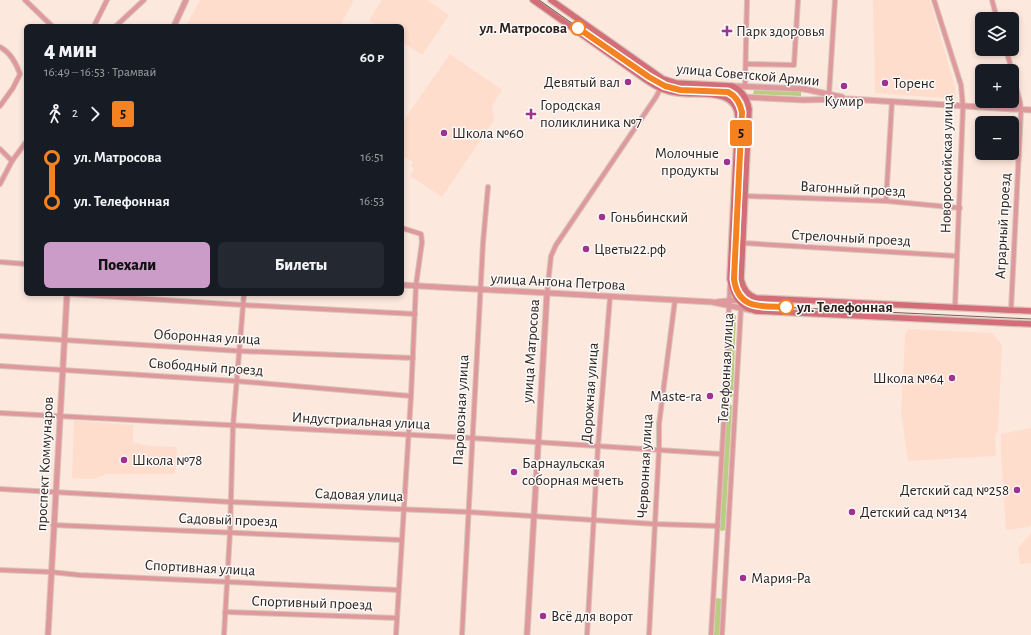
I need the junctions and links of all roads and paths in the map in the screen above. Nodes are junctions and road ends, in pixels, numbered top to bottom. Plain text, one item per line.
1 (25, 0) edge
2 (107, 0) edge
3 (144, 0) edge
4 (186, 0) edge
5 (533, 0) edge
6 (551, 0) edge
7 (747, 0) edge
8 (798, 0) edge
9 (836, 0) edge
10 (934, 0) edge
11 (992, 0) edge
12 (995, 12) edge
13 (575, 17) junction
14 (50, 24) edge
15 (95, 24) edge
16 (118, 24) edge
17 (175, 24) edge
18 (568, 25) junction
19 (0, 47) edge
20 (746, 64) junction
21 (665, 80) junction
22 (732, 86) joint
23 (661, 89) junction
24 (741, 91) junction
25 (829, 94) junction
26 (723, 96) junction
27 (745, 97) junction
28 (1019, 98) edge
29 (849, 99) junction
30 (892, 101) junction
31 (0, 106) edge
32 (964, 107) junction
33 (736, 108) junction
34 (1021, 110) junction
35 (1031, 110) edge
36 (24, 145) edge
37 (0, 150) edge
38 (12, 161) junction
39 (0, 184) edge
40 (488, 187) dead end
41 (746, 196) junction
42 (886, 201) junction
43 (960, 208) junction
44 (404, 229) edge
45 (743, 243) junction
46 (957, 256) junction
47 (0, 262) edge
48 (24, 264) edge
49 (730, 279) junction
50 (741, 279) junction
51 (404, 285) edge
52 (416, 286) junction
53 (480, 290) junction
54 (547, 293) junction
55 (68, 296) edge
56 (100, 296) edge
57 (244, 296) edge
58 (610, 297) junction
59 (756, 298) junction
60 (675, 300) junction
61 (729, 303) junction
62 (740, 303) junction
63 (243, 305) junction
64 (955, 307) junction
65 (1011, 310) junction
66 (1031, 311) edge
67 (415, 314) junction
68 (1031, 324) edge
69 (0, 336) edge
70 (64, 340) junction
71 (239, 351) junction
72 (413, 358) junction
73 (0, 366) edge
74 (62, 370) junction
75 (236, 381) junction
76 (411, 396) junction
77 (0, 413) edge
78 (59, 417) junction
79 (233, 426) junction
80 (408, 436) junction
81 (472, 438) junction
82 (538, 443) junction
83 (598, 446) junction
84 (659, 449) junction
85 (721, 454) junction
86 (0, 489) edge
87 (55, 492) junction
88 (231, 502) junction
89 (403, 509) junction
90 (468, 512) junction
91 (534, 516) junction
92 (594, 520) junction
93 (654, 524) junction
94 (53, 525) junction
95 (718, 526) junction
96 (230, 532) junction
97 (401, 540) junction
98 (0, 570) edge
99 (51, 572) junction
100 (227, 581) junction
101 (398, 590) junction
102 (225, 612) junction
103 (397, 618) junction
104 (48, 635) edge
105 (224, 635) edge
106 (396, 635) edge
107 (462, 635) edge
108 (527, 635) edge
109 (587, 635) edge
110 (648, 635) edge
111 (711, 635) edge
112 (722, 635) edge

1 - 14 street
2 - 15 street
3 - 16 street
4 - 17 street
5 - 18 main road, улица Советской Армии
6 - 13 main road, улица Советской Армии
7 - 20 street
8 - 20 street
9 - 25 street
10 - 32 street, Новороссийская улица
11 - 12 street
13 - 18 street
13 - 21 main road, улица Советской Армии
18 - 23 main road, улица Советской Армии
19 - 31 street
20 - 24 street
21 - 22 main road, улица Советской Армии
21 - 23 street, улица Матросова
22 - 24 main road, Телефонная улица
23 - 26 main road, улица Советской Армии
23 - 54 street, улица Матросова
24 - 25 street, улица Советской Армии
24 - 26 street, улица Советской Армии
24 - 27 main road, Телефонная улица
24 - 33 street
25 - 29 street, улица Советской Армии
26 - 33 main road
27 - 29 street, улица Советской Армии
27 - 41 main road, Телефонная улица
28 - 34 street, Аграрный проезд
29 - 30 street, улица Советской Армии
30 - 32 street, улица Советской Армии
30 - 42 street
32 - 34 street, улица Советской Армии
32 - 43 street, Новороссийская улица
33 - 49 main road, Телефонная улица
34 - 35 street, улица Советской Армии
34 - 65 street, Аграрный проезд
36 - 38 street
37 - 38 street
38 - 39 street
40 - 53 street, Паровозная улица
41 - 42 street, Вагонный проезд
41 - 45 main road, Телефонная улица
42 - 43 street, Вагонный проезд
43 - 46 street, Новороссийская улица
44 - 52 street
45 - 46 street, Стрелочный проезд
45 - 50 main road, Телефонная улица
46 - 64 street, Новороссийская улица
47 - 48 street
49 - 61 street, Телефонная улица
49 - 62 main road
50 - 59 main road
50 - 62 street, Телефонная улица
51 - 52 street, улица Антона Петрова
52 - 53 street, улица Антона Петрова
52 - 67 street
53 - 54 street, улица Антона Петрова
53 - 81 street, Паровозная улица
54 - 58 street, улица Антона Петрова
54 - 82 street, улица Матросова
55 - 70 street, проспект Коммунаров
56 - 63 street
57 - 63 street
58 - 60 street, улица Антона Петрова
58 - 83 street, Дорожная улица
59 - 62 street, улица Антона Петрова
59 - 64 main road, улица Антона Петрова
60 - 61 street, улица Антона Петрова
60 - 84 street, Червонная улица
61 - 62 street, улица Антона Петрова
61 - 62 street, улица Антона Петрова
61 - 85 street, Телефонная улица
62 - 68 main road
62 - 112 street, Телефонная улица
63 - 67 street
63 - 71 street
64 - 65 main road, улица Антона Петрова
65 - 66 main road, улица Антона Петрова
67 - 72 street
69 - 70 street, Оборонная улица
70 - 71 street, Оборонная улица
70 - 74 street, проспект Коммунаров
71 - 72 street, Оборонная улица
71 - 75 street
72 - 76 street
73 - 74 street, Свободный проезд
74 - 75 street, Свободный проезд
74 - 78 street, проспект Коммунаров
75 - 76 street, Свободный проезд
75 - 79 street
76 - 80 street
77 - 78 street, Индустриальная улица
78 - 79 street, Индустриальная улица
78 - 87 street, проспект Коммунаров
79 - 80 street, Индустриальная улица
79 - 88 street
80 - 81 street, Индустриальная улица
80 - 89 street
81 - 82 street, Индустриальная улица
81 - 90 street, Паровозная улица
82 - 83 street, Индустриальная улица
82 - 91 street, улица Матросова
83 - 84 street, Индустриальная улица
83 - 92 street, Дорожная улица
84 - 85 street, Индустриальная улица
84 - 93 street, Червонная улица
85 - 95 street, Телефонная улица
86 - 87 street, Садовая улица
87 - 88 street, Садовая улица
87 - 94 street, проспект Коммунаров
88 - 89 street, Садовая улица
88 - 96 street
89 - 90 street, Садовая улица
89 - 97 street
90 - 91 street, Садовая улица
90 - 107 street, Паровозная улица
91 - 92 street, Садовая улица
91 - 108 street, улица Матросова
92 - 93 street, Садовая улица
92 - 109 street, Дорожная улица
93 - 95 street, Садовая улица
93 - 110 street, Червонная улица
94 - 96 street, Садовый проезд
94 - 99 street, проспект Коммунаров
95 - 111 street, Телефонная улица
96 - 97 street, Садовый проезд
96 - 100 street
97 - 101 street
98 - 99 street, Спортивная улица
99 - 100 street, Спортивная улица
99 - 104 street, проспект Коммунаров
100 - 101 street, Спортивная улица
100 - 102 street
101 - 103 street
102 - 103 street, Спортивный проезд
102 - 105 street
103 - 106 street

